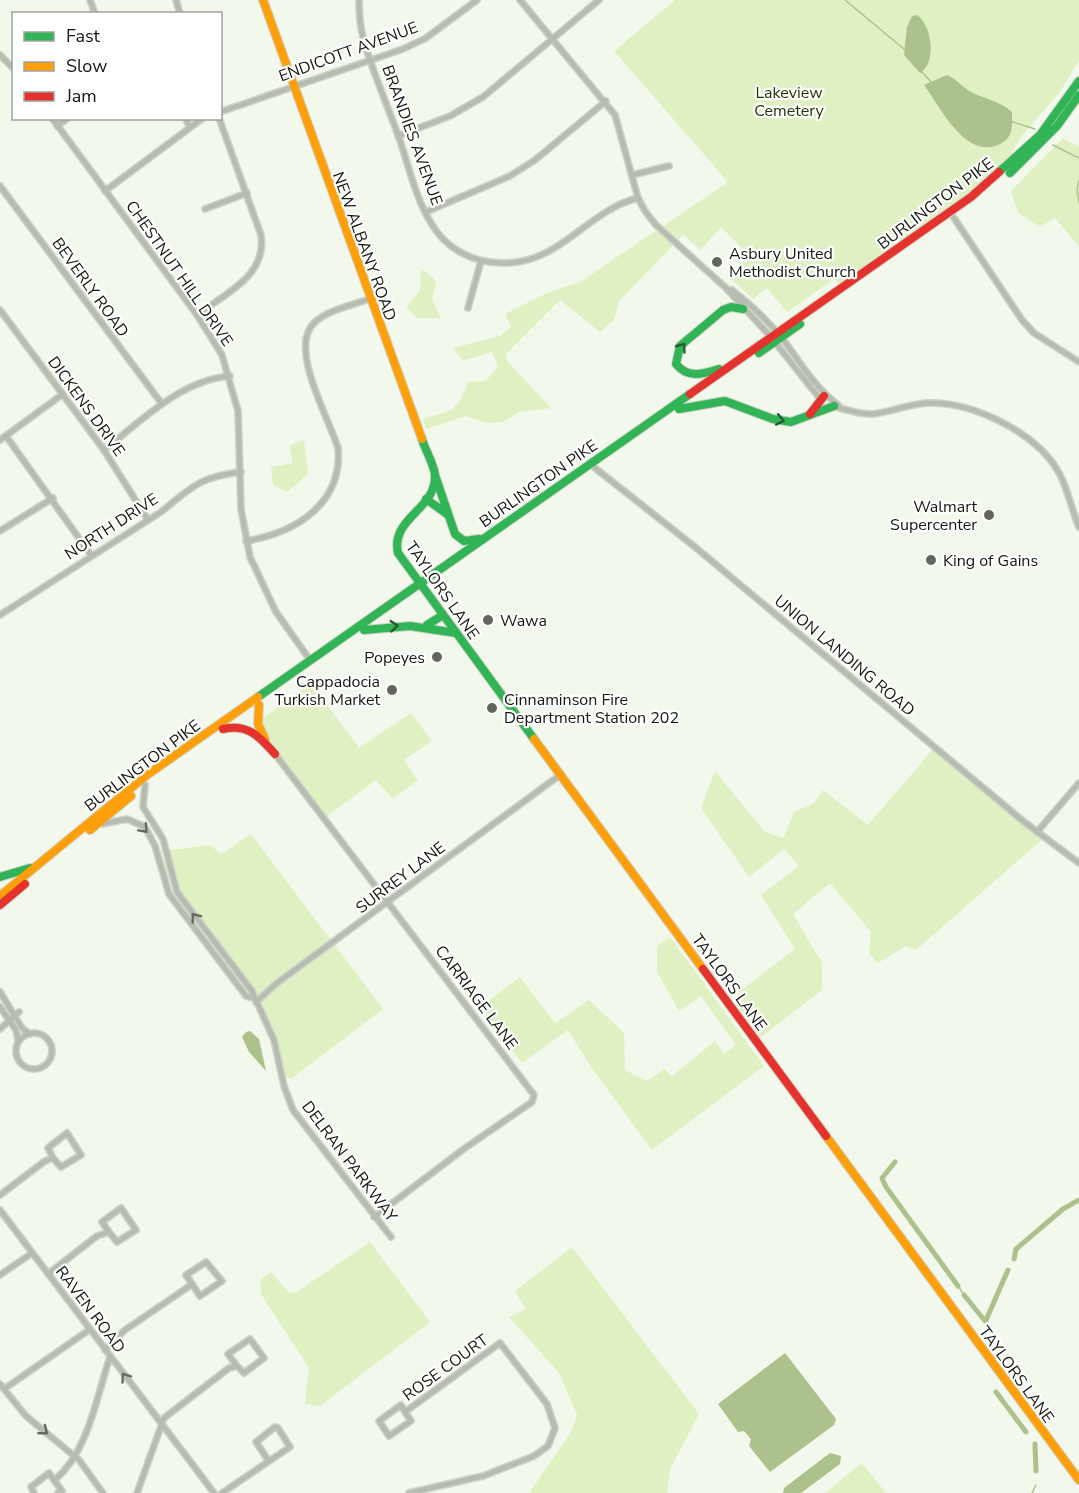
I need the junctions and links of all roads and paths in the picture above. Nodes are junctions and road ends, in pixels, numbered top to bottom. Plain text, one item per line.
1 (263, 0) edge
2 (359, 0) edge
3 (477, 0) edge
4 (520, 0) edge
5 (598, 0) edge
6 (554, 39) junction
7 (0, 55) edge
8 (371, 59) junction
9 (12, 67) edge
10 (1079, 81) edge
11 (294, 86) junction
12 (1079, 95) edge
13 (606, 101) junction
14 (222, 111) edge
15 (53, 120) edge
16 (65, 120) edge
17 (186, 120) edge
18 (200, 120) edge
19 (220, 120) edge
20 (57, 126) junction
21 (190, 127) junction
22 (398, 136) junction
23 (669, 166) dead end
24 (632, 175) junction
25 (0, 186) edge
26 (105, 191) junction
27 (247, 193) junction
28 (638, 198) junction
29 (205, 209) dead end
30 (426, 212) junction
31 (954, 218) junction
32 (481, 261) junction
33 (720, 281) junction
34 (369, 299) junction
35 (468, 308) dead end
36 (743, 309) junction
37 (0, 310) edge
38 (197, 315) junction
39 (776, 337) junction
40 (1079, 362) edge
41 (730, 365) junction
42 (230, 375) junction
43 (63, 394) junction
44 (823, 398) junction
45 (162, 404) junction
46 (838, 407) junction
47 (679, 409) junction
48 (808, 416) junction
49 (6, 436) junction
50 (0, 440) edge
51 (104, 450) junction
52 (595, 468) junction
53 (241, 472) junction
54 (435, 475) junction
55 (53, 498) junction
56 (426, 499) junction
57 (448, 517) junction
58 (148, 520) junction
59 (1079, 527) edge
60 (0, 531) edge
61 (482, 538) junction
62 (246, 542) junction
63 (92, 555) junction
64 (421, 586) junction
65 (0, 615) edge
66 (443, 615) junction
67 (424, 626) junction
68 (364, 630) junction
69 (456, 633) junction
70 (310, 660) junction
71 (259, 705) junction
72 (223, 729) junction
73 (275, 754) junction
74 (560, 775) junction
75 (1079, 783) edge
76 (145, 785) junction
77 (91, 829) junction
78 (1037, 832) junction
79 (1079, 863) edge
80 (36, 866) junction
81 (0, 877) edge
82 (0, 896) edge
83 (388, 902) junction
84 (0, 905) edge
85 (0, 992) edge
86 (255, 1000) junction
87 (0, 1007) edge
88 (17, 1015) junction
89 (9, 1021) junction
90 (0, 1029) edge
91 (30, 1034) junction
92 (18, 1040) junction
93 (53, 1158) junction
94 (0, 1195) edge
95 (0, 1210) edge
96 (374, 1217) junction
97 (109, 1232) junction
98 (391, 1237) dead end
99 (32, 1254) junction
100 (48, 1274) junction
101 (0, 1275) edge
102 (191, 1285) junction
103 (90, 1330) junction
104 (105, 1350) junction
105 (110, 1357) junction
106 (237, 1366) junction
107 (2, 1386) edge
108 (405, 1412) junction
109 (160, 1424) junction
110 (76, 1457) junction
111 (268, 1460) junction
112 (56, 1479) junction
113 (1079, 1480) edge
114 (33, 1493) edge
115 (58, 1493) edge
116 (104, 1493) edge
117 (137, 1493) edge
118 (214, 1493) edge
119 (222, 1493) edge
120 (411, 1493) edge

1 - 11 main road, NEW ALBANY ROAD
2 - 8 street, BRANDIES AVENUE
3 - 8 street, ENDICOTT AVENUE
4 - 6 street
5 - 6 street
6 - 13 street
6 - 22 street
7 - 9 street
8 - 11 street, ENDICOTT AVENUE
8 - 22 street, BRANDIES AVENUE
10 - 39 main road, BURLINGTON PIKE
11 - 14 street, ENDICOTT AVENUE
11 - 34 main road, NEW ALBANY ROAD
12 - 31 main road, BURLINGTON PIKE
13 - 24 street
13 - 30 street
15 - 20 street, CHESTNUT HILL DRIVE
16 - 20 street
17 - 21 street
18 - 21 street
19 - 27 street
20 - 26 street, CHESTNUT HILL DRIVE
21 - 26 street
22 - 30 street, BRANDIES AVENUE
23 - 24 street
24 - 28 street
25 - 45 street, BEVERLY ROAD
26 - 38 street, CHESTNUT HILL DRIVE
27 - 29 street
27 - 38 street
28 - 32 street, BRANDIES AVENUE
28 - 33 street
30 - 32 street, BRANDIES AVENUE
31 - 39 main road, BURLINGTON PIKE
31 - 40 street
32 - 35 street
33 - 36 street
33 - 39 street
34 - 54 main road, NEW ALBANY ROAD
34 - 62 street
36 - 39 street
41 -> 36 main road
37 - 43 street, DICKENS DRIVE
38 - 42 street, CHESTNUT HILL DRIVE
39 - 41 main road, BURLINGTON PIKE
39 - 44 street
39 - 47 main road, BURLINGTON PIKE
41 - 61 main road, BURLINGTON PIKE
42 - 45 street
42 - 53 street, CHESTNUT HILL DRIVE
43 - 49 street
43 - 51 street, DICKENS DRIVE
44 - 46 street
44 - 48 main road
45 - 51 street
46 - 48 main road
46 - 59 street
47 -> 48 main road
47 - 52 main road, BURLINGTON PIKE
49 - 50 street
49 - 55 street
51 - 58 street, DICKENS DRIVE
52 - 64 main road, BURLINGTON PIKE
52 - 78 street, UNION LANDING ROAD
53 - 58 street, NORTH DRIVE
53 - 62 street, CHESTNUT HILL DRIVE
54 - 56 main road
54 - 57 main road, NEW ALBANY ROAD
55 - 60 street
55 - 63 street
56 - 57 main road
56 - 64 main road, TAYLORS LANE
57 - 61 main road
58 - 63 street, NORTH DRIVE
61 - 64 main road, BURLINGTON PIKE
62 - 70 street, CHESTNUT HILL DRIVE
63 - 65 street, NORTH DRIVE
64 - 66 main road, TAYLORS LANE
64 - 68 main road, BURLINGTON PIKE
64 - 70 main road, BURLINGTON PIKE
66 - 67 main road
66 - 69 main road, TAYLORS LANE
68 -> 67 main road
67 - 69 main road
68 - 71 main road, BURLINGTON PIKE
69 - 74 main road, TAYLORS LANE
70 - 80 main road, BURLINGTON PIKE
71 - 72 main road, BURLINGTON PIKE
71 - 73 main road
72 - 73 main road
72 - 76 main road, BURLINGTON PIKE
73 - 83 street, CARRIAGE LANE
74 - 83 street, SURREY LANE
74 - 113 main road, TAYLORS LANE
75 - 78 street
76 - 77 main road, BURLINGTON PIKE
86 -> 76 street, DELRAN PARKWAY
77 - 84 main road, BURLINGTON PIKE
77 -> 86 street, DELRAN PARKWAY
78 - 79 street, UNION LANDING ROAD
80 - 81 main road
80 - 82 main road, BURLINGTON PIKE
83 - 86 street, SURREY LANE
83 - 96 street, CARRIAGE LANE
85 - 88 street
86 - 96 street, DELRAN PARKWAY
87 - 89 street
88 - 89 street
88 - 91 street
89 - 90 street
89 - 92 street
91 - 92 street
91 - 92 street
93 - 93 street
93 - 94 street
95 - 99 street, RAVEN ROAD
96 - 98 street, DELRAN PARKWAY
97 - 97 street
97 - 100 street
99 - 100 street, RAVEN ROAD
99 - 101 street
100 - 103 street, RAVEN ROAD
102 - 102 street
102 - 104 street
103 - 104 street, RAVEN ROAD
103 - 107 street
104 - 105 street, RAVEN ROAD
109 -> 105 street, RAVEN ROAD
105 - 110 street
106 - 106 street
106 - 109 street
107 -> 110 street
108 - 108 street, ROSE COURT
108 - 120 street, ROSE COURT
109 - 117 street
109 - 118 street, RAVEN ROAD
110 - 112 street
110 - 116 street
111 - 111 street
111 - 119 street
112 - 114 street
112 - 115 street

